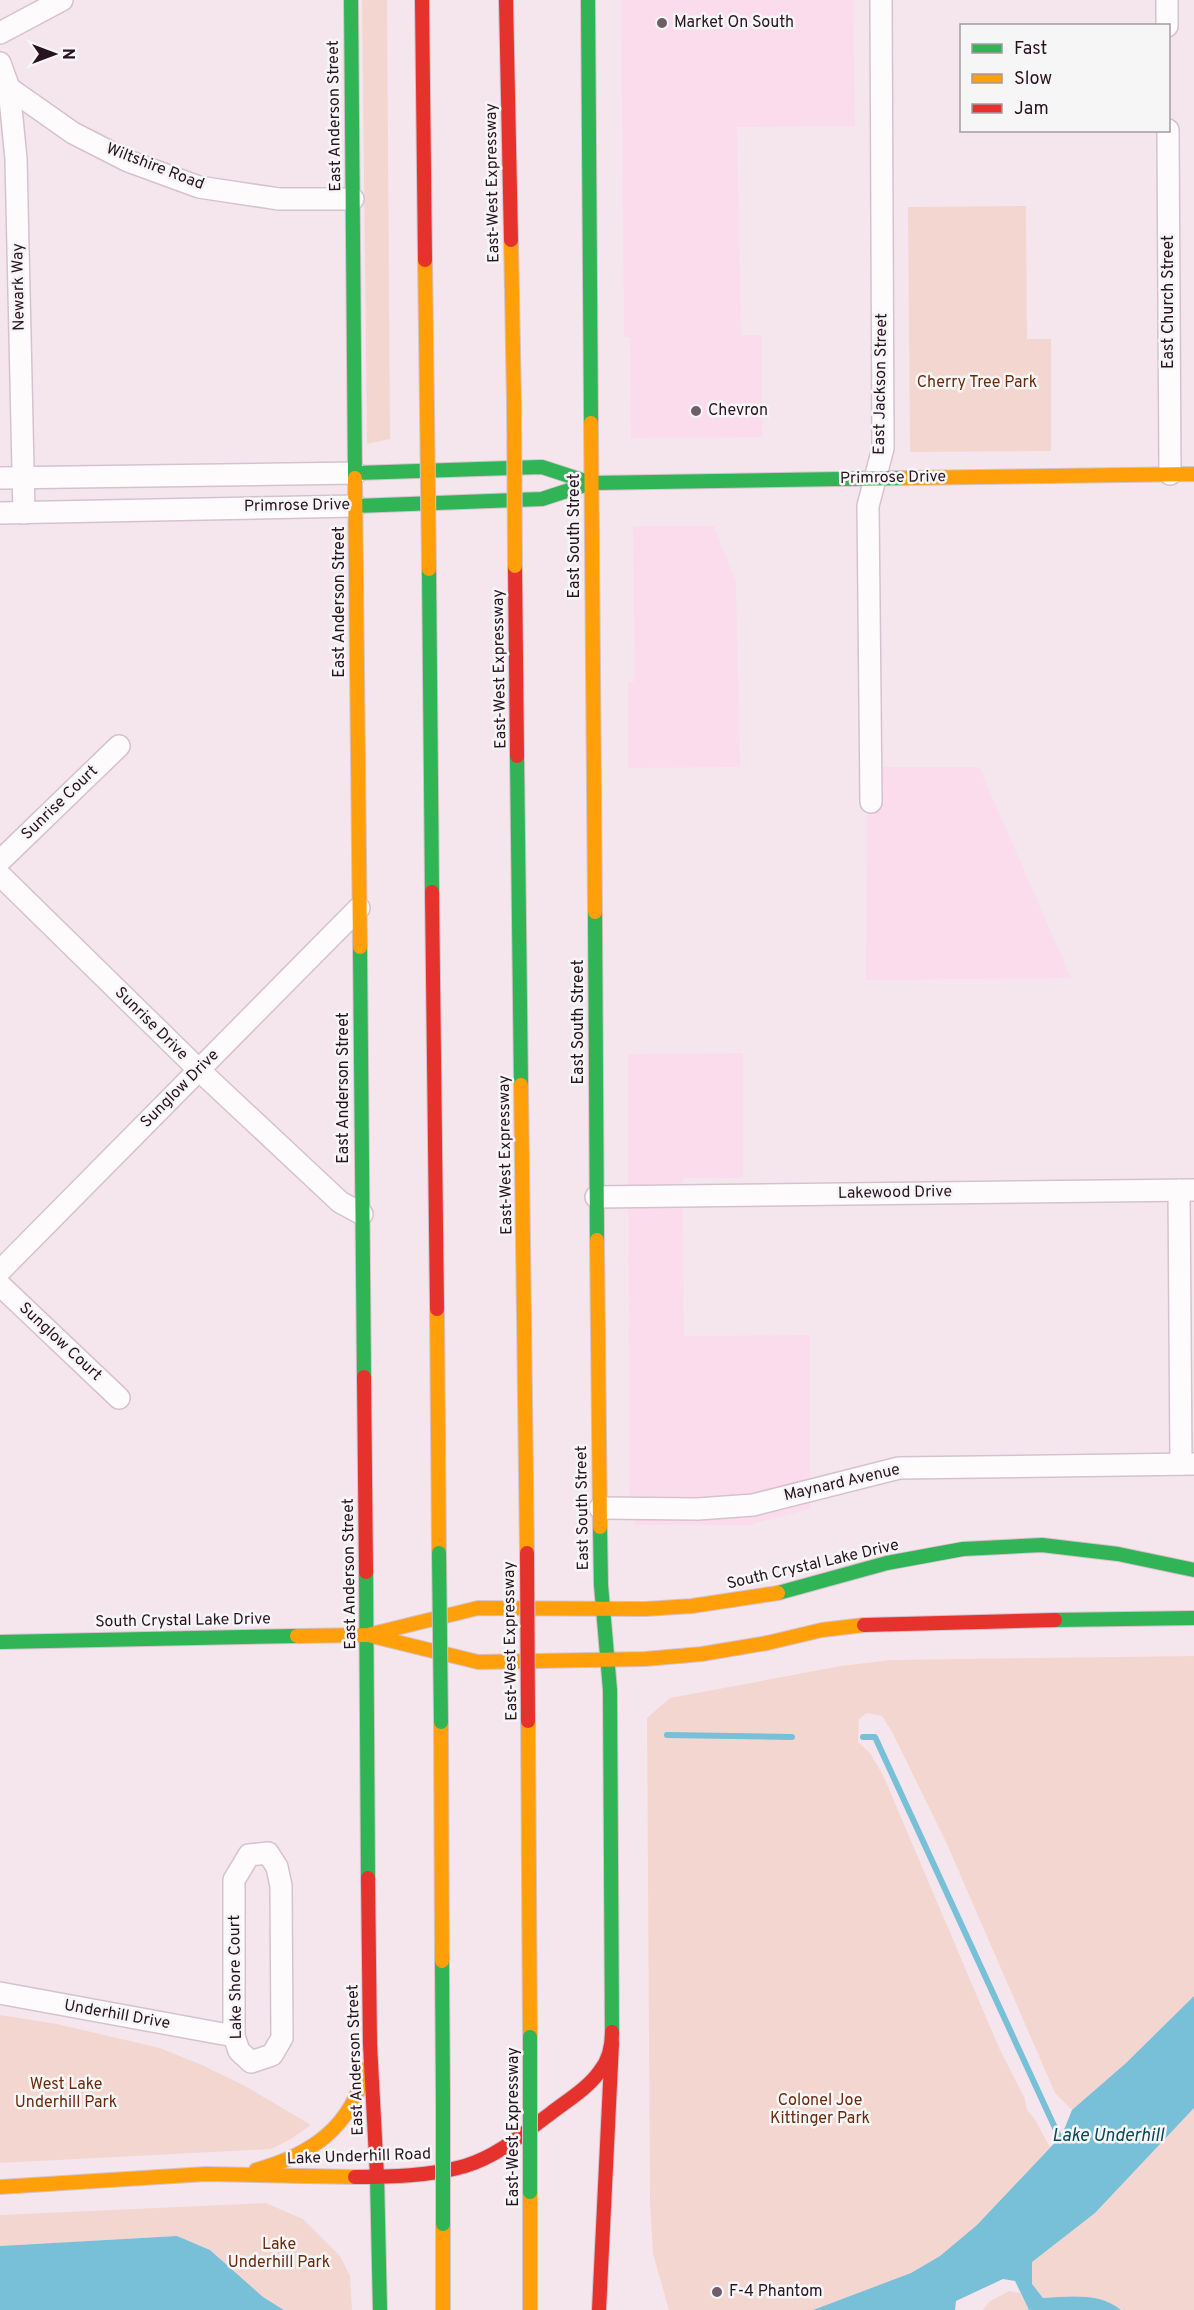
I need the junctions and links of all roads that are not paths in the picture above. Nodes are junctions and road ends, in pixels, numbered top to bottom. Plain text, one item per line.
1 (62, 0) edge
2 (351, 0) edge
3 (422, 0) edge
4 (506, 0) edge
5 (588, 0) edge
6 (881, 0) edge
7 (1167, 0) edge
8 (1167, 24) edge
9 (0, 33) edge
10 (0, 63) edge
11 (9, 88) junction
12 (1168, 132) edge
13 (353, 199) junction
14 (356, 473) junction
15 (1170, 474) junction
16 (1194, 474) edge
17 (0, 478) edge
18 (24, 478) junction
19 (875, 478) junction
20 (591, 483) junction
21 (356, 506) junction
22 (0, 513) edge
23 (24, 513) junction
24 (119, 746) dead end
25 (871, 802) dead end
26 (0, 861) edge
27 (0, 875) edge
28 (359, 908) junction
29 (199, 1070) junction
30 (1187, 1190) edge
31 (596, 1197) junction
32 (362, 1214) junction
33 (0, 1271) edge
34 (0, 1285) edge
35 (119, 1398) dead end
36 (1187, 1464) edge
37 (600, 1508) junction
38 (1194, 1570) edge
39 (602, 1607) junction
40 (1194, 1618) edge
41 (368, 1635) junction
42 (0, 1642) edge
43 (609, 1659) junction
44 (0, 1993) edge
45 (234, 2036) junction
46 (612, 2043) junction
47 (370, 2044) junction
48 (236, 2174) junction
49 (377, 2175) junction
50 (0, 2187) edge
51 (380, 2310) edge
52 (443, 2310) edge
53 (530, 2310) edge
54 (599, 2310) edge

1 - 9 street
2 - 13 main road, East Anderson Street
3 - 52 main road, bridge
4 - 53 main road, East-West Expressway, bridge
5 - 20 main road, East South Street
6 - 19 street, East Jackson Street
7 - 8 street
10 - 11 street, Newark Way
11 - 13 street, Wiltshire Road
11 - 18 street, Newark Way
12 - 15 street, East Church Street
13 - 14 main road, East Anderson Street
14 - 18 street, Primrose Drive
14 - 20 main road, Primrose Drive
14 - 21 main road, East Anderson Street
15 - 16 main road, Primrose Drive
15 - 19 main road, Primrose Drive
17 - 18 street, Primrose Drive
18 - 23 street, Newark Way
19 - 20 main road, Primrose Drive
19 - 25 street, East Jackson Street
20 - 21 main road, Primrose Drive
20 - 31 main road, East South Street
21 - 23 street, Primrose Drive
21 - 28 main road, East Anderson Street
22 - 23 street, Primrose Drive
24 - 26 street, Sunrise Court
27 - 29 street, Sunrise Drive
28 - 29 street, Sunglow Drive
28 - 32 main road, East Anderson Street
29 - 32 street, Sunrise Drive
29 - 33 street, Sunglow Drive
30 - 31 street, Lakewood Drive
30 - 36 street
31 - 37 main road, East South Street
32 - 41 main road, East Anderson Street
34 - 35 street, Sunglow Court
36 - 37 street, Maynard Avenue
37 - 39 main road, East South Street
38 - 39 main road, South Crystal Lake Drive
39 - 41 main road, South Crystal Lake Drive
39 - 43 main road, East South Street
40 - 43 main road, South Crystal Lake Drive
41 - 42 main road, South Crystal Lake Drive
41 - 43 main road, South Crystal Lake Drive
41 - 47 main road, East Anderson Street
43 - 46 main road, East South Street
44 - 45 street, Underhill Drive
45 - 45 street, Lake Shore Court
46 - 49 main road, Lake Underhill Road
46 - 54 main road, East South Street
47 - 48 main road, Lake Underhill Road
47 - 49 main road, East Anderson Street
48 - 49 main road, Lake Underhill Road
48 - 50 main road, Lake Underhill Road
49 - 51 main road, East Anderson Street

